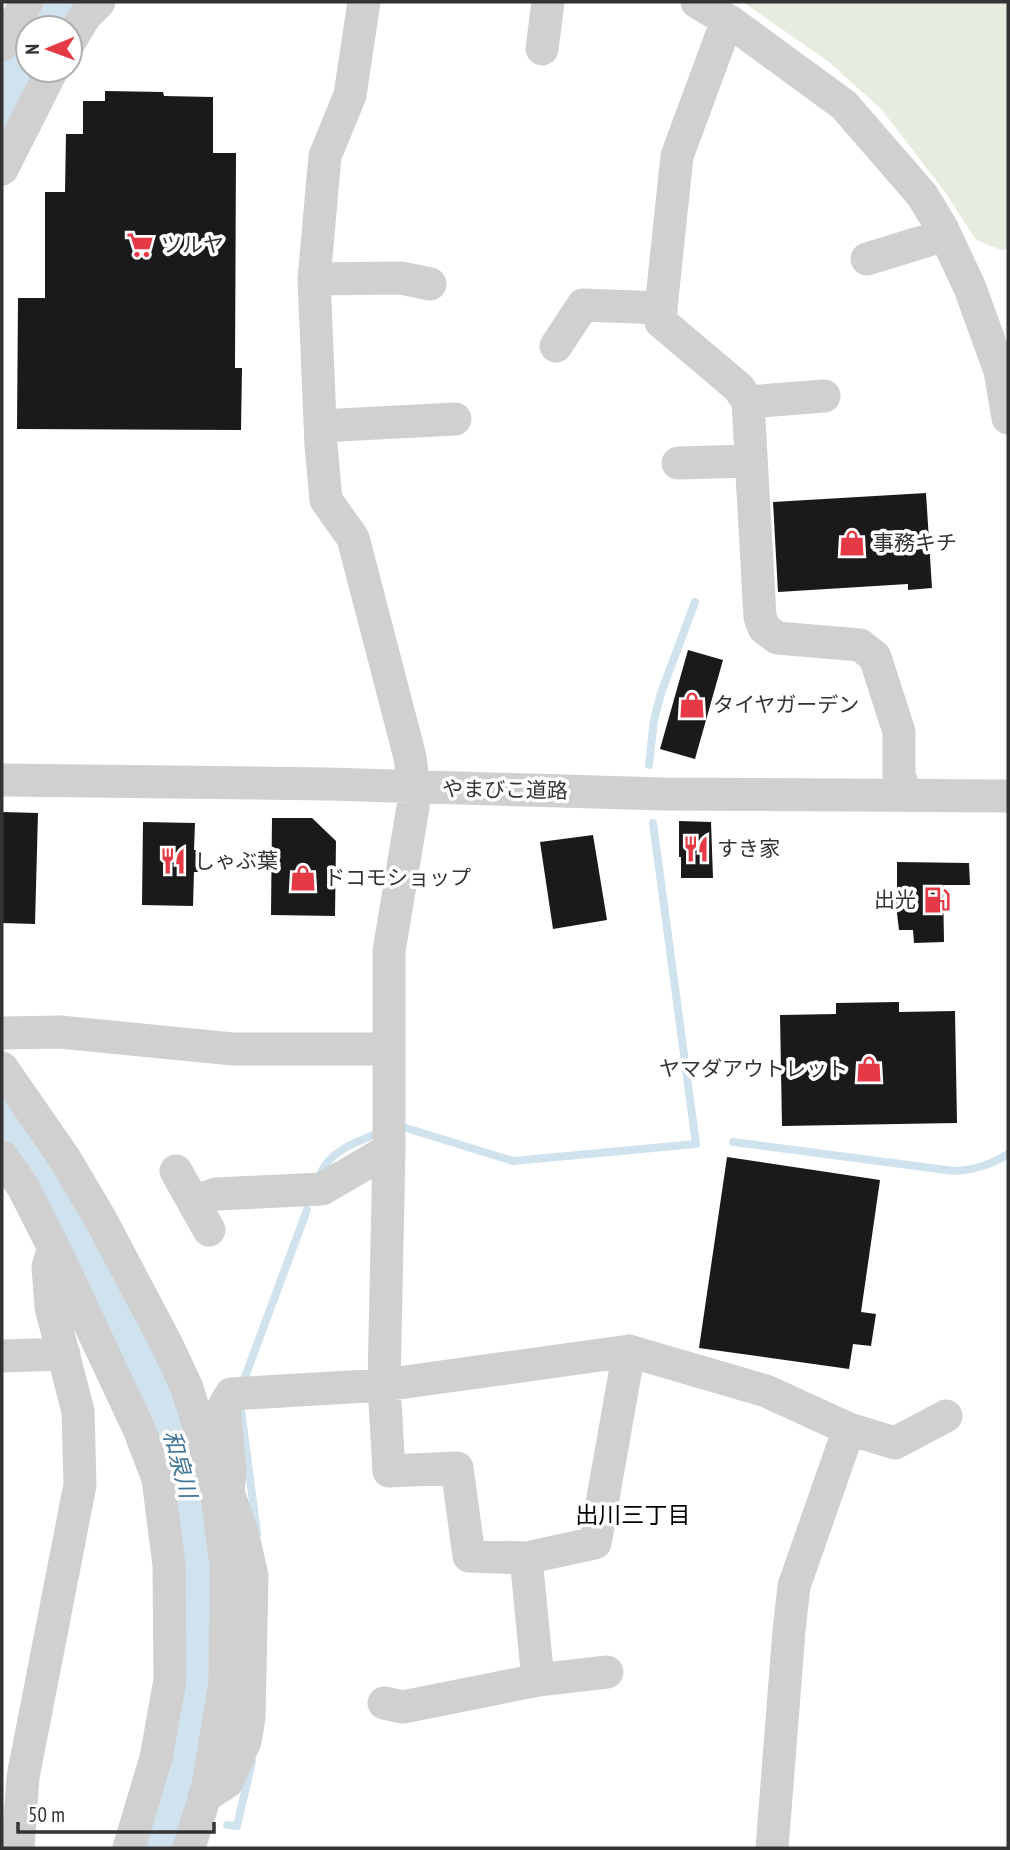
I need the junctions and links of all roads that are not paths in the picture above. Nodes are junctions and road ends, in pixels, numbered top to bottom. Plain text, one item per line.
1 (27, 2) edge
2 (99, 2) edge
3 (364, 2) edge
4 (548, 2) edge
5 (697, 2) edge
6 (84, 18) edge
7 (732, 23) junction
8 (2, 45) edge
9 (542, 49) dead end
10 (45, 84) edge
11 (2, 169) edge
12 (946, 235) junction
13 (867, 259) dead end
14 (314, 279) junction
15 (429, 284) dead end
16 (661, 308) junction
17 (556, 346) dead end
18 (1004, 370) edge
19 (824, 396) dead end
20 (748, 402) junction
21 (1008, 418) edge
22 (455, 419) dead end
23 (320, 426) junction
24 (751, 461) junction
25 (678, 463) dead end
26 (2, 780) edge
27 (414, 788) junction
28 (906, 795) junction
29 (1008, 796) edge
30 (2, 1033) edge
31 (389, 1049) junction
32 (2, 1068) edge
33 (389, 1150) junction
34 (2, 1157) edge
35 (176, 1171) dead end
36 (54, 1248) junction
37 (629, 1351) junction
38 (64, 1354) junction
39 (2, 1356) edge
40 (384, 1385) junction
41 (946, 1416) dead end
42 (849, 1429) junction
43 (223, 1493) junction
44 (526, 1558) junction
45 (607, 1672) dead end
46 (538, 1680) junction
47 (396, 1714) dead end
48 (13, 1776) edge
49 (18, 1848) edge
50 (129, 1848) edge
51 (189, 1848) edge
52 (772, 1848) edge

1 - 8 street
2 - 6 street
3 - 14 street
4 - 9 street
5 - 7 street
7 - 12 street
7 - 16 street
10 - 11 street
12 - 13 street
12 - 18 street
14 - 15 street
14 - 23 street
16 - 17 street
16 - 20 street
18 - 21 street
19 - 20 street
20 - 24 street
22 - 23 street
23 - 27 street
24 - 25 street
24 - 28 street
26 - 27 street, やまびこ道路
27 - 28 street, やまびこ道路
27 - 31 street
28 - 29 street, やまびこ道路
30 - 31 street
31 - 33 street
32 - 43 street
33 - 35 street
33 - 40 street
34 - 36 street
36 - 38 street
36 - 50 street
37 - 40 street
37 - 42 street
37 - 44 street
38 - 39 street
38 - 48 street
40 - 43 street
40 - 44 street
41 - 42 street
42 - 52 street
43 - 51 street
44 - 46 street
45 - 46 street
46 - 47 street
48 - 49 street

